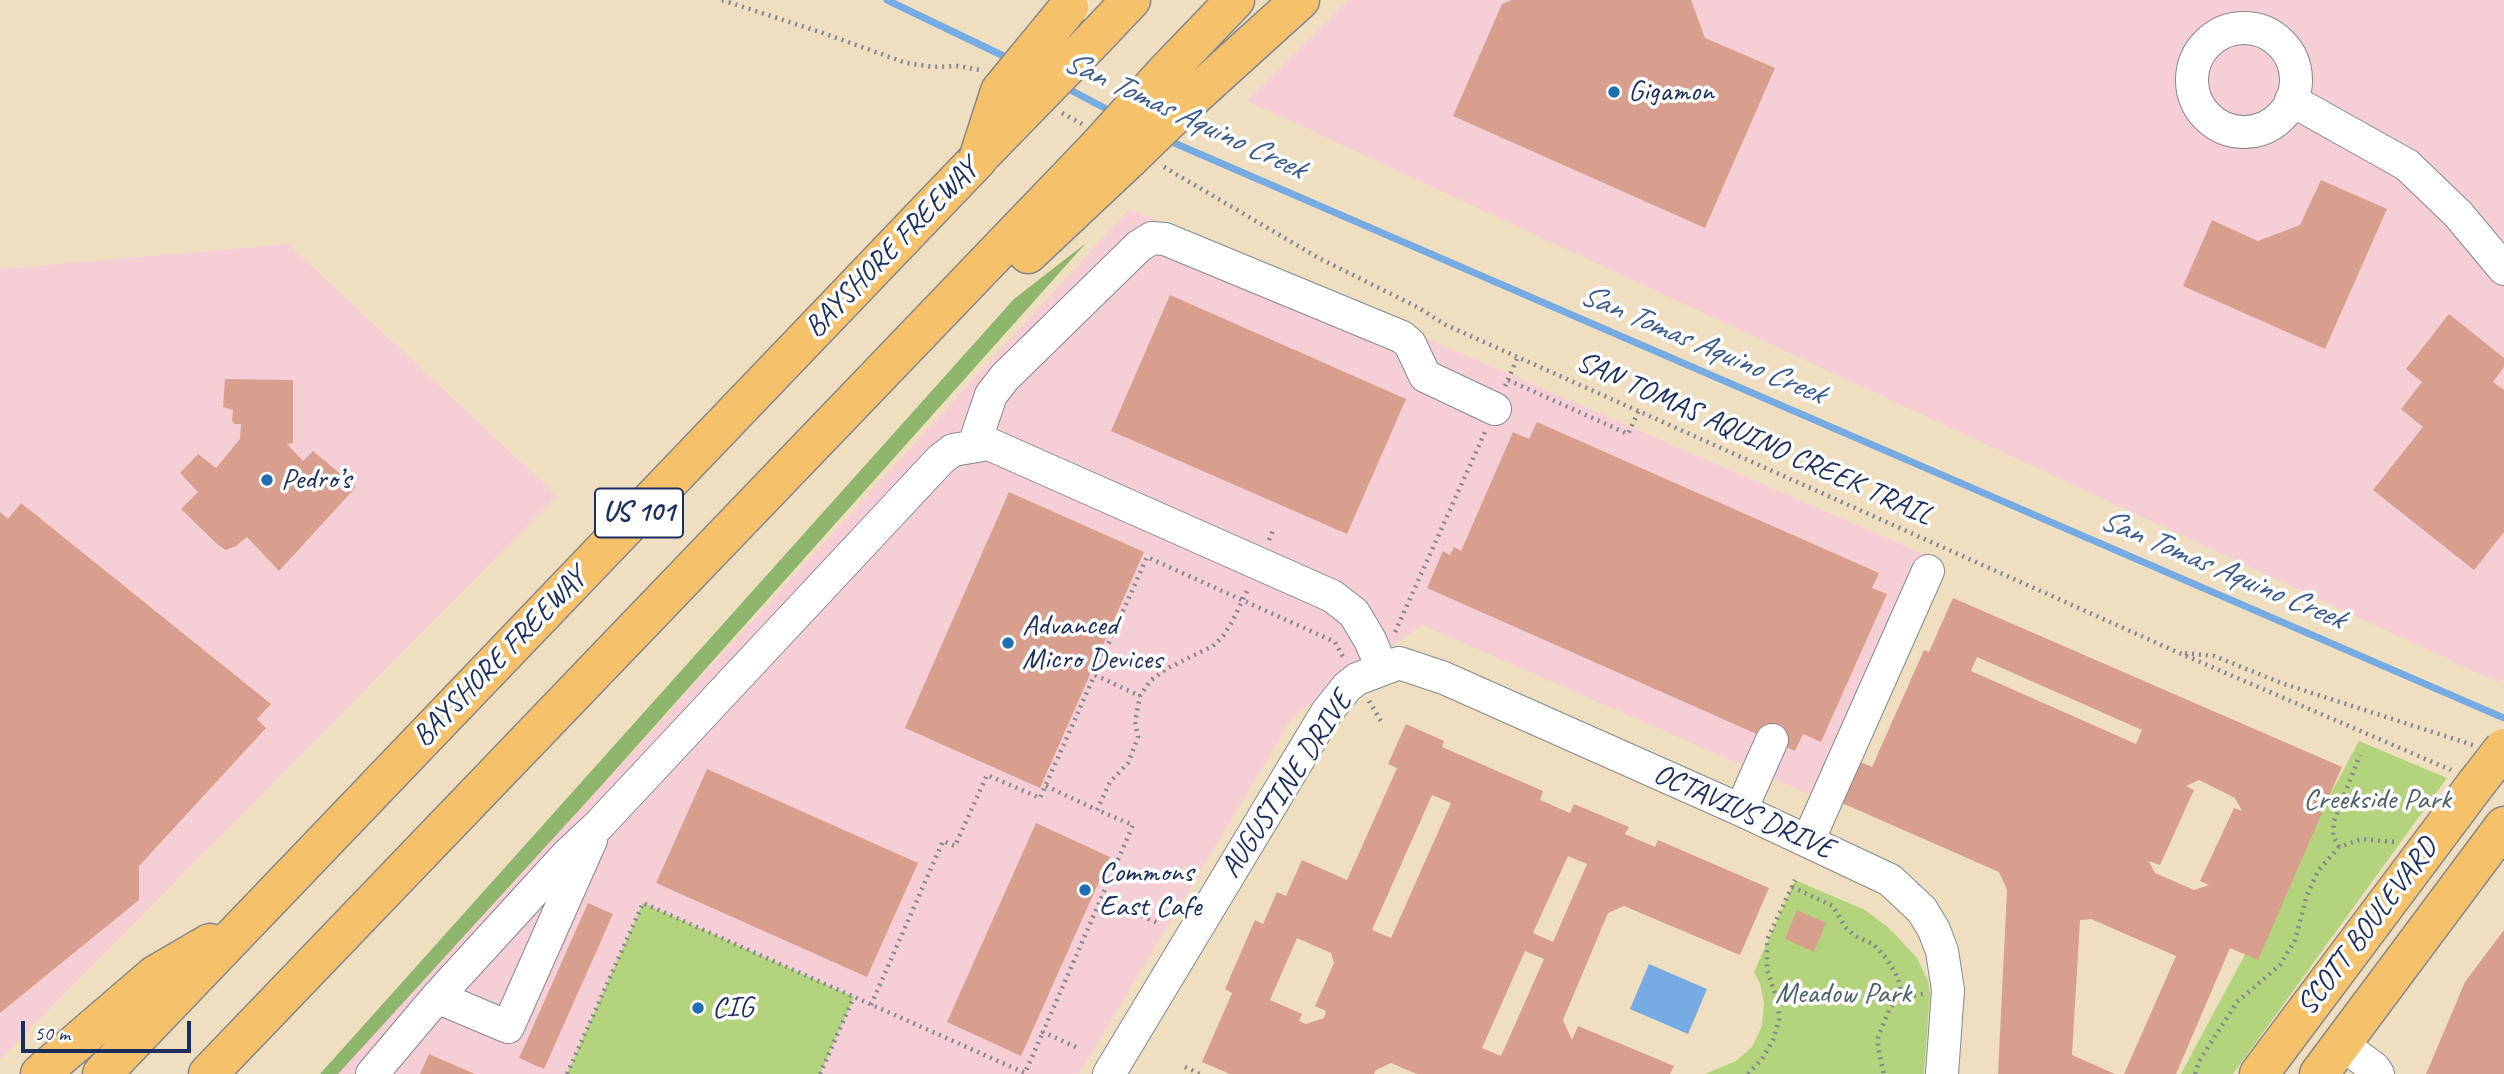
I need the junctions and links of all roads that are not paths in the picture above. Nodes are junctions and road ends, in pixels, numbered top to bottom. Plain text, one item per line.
1 (1131, 0) edge
2 (1235, 0) edge
3 (1300, 0) edge
4 (1073, 4) edge
5 (1179, 85) junction
6 (2291, 100) dead end
7 (978, 159) junction
8 (2504, 269) edge
9 (1495, 409) road end
10 (974, 445) junction
11 (1928, 571) dead end
12 (1379, 670) junction
13 (1772, 740) dead end
14 (2487, 760) edge
15 (1741, 810) junction
16 (598, 826) junction
17 (2501, 835) edge
18 (1808, 841) junction
19 (249, 919) junction
20 (284, 995) junction
21 (437, 997) junction
22 (2342, 1044) junction
23 (40, 1074) edge
24 (102, 1074) edge
25 (208, 1074) edge
26 (241, 1074) edge
27 (372, 1074) edge
28 (1109, 1074) edge
29 (1942, 1074) edge
30 (2259, 1074) edge
31 (2319, 1074) edge
32 (2378, 1074) edge

1 - 7 main road, BAYSHORE FREEWAY / US 101, bridge
2 - 5 main road, US 101
3 - 5 main road
4 - 7 main road, bridge
5 - 20 main road, US 101, bridge
6 - 8 street
7 - 19 main road, BAYSHORE FREEWAY / US 101
9 - 10 street
10 - 12 street
10 - 16 street
11 - 18 street
12 - 15 street, OCTAVIUS DRIVE
12 - 28 street, AUGUSTINE DRIVE
13 - 15 street
14 - 30 main road, SCOTT BOULEVARD
15 - 18 street, OCTAVIUS DRIVE
16 - 21 street
16 - 21 street
17 - 22 main road, SCOTT BOULEVARD
18 - 29 street, OCTAVIUS DRIVE
19 - 23 main road
19 - 24 main road, BAYSHORE FREEWAY / US 101
20 - 25 main road, US 101
20 - 26 main road
21 - 27 street
22 - 31 main road, SCOTT BOULEVARD
22 - 32 street

